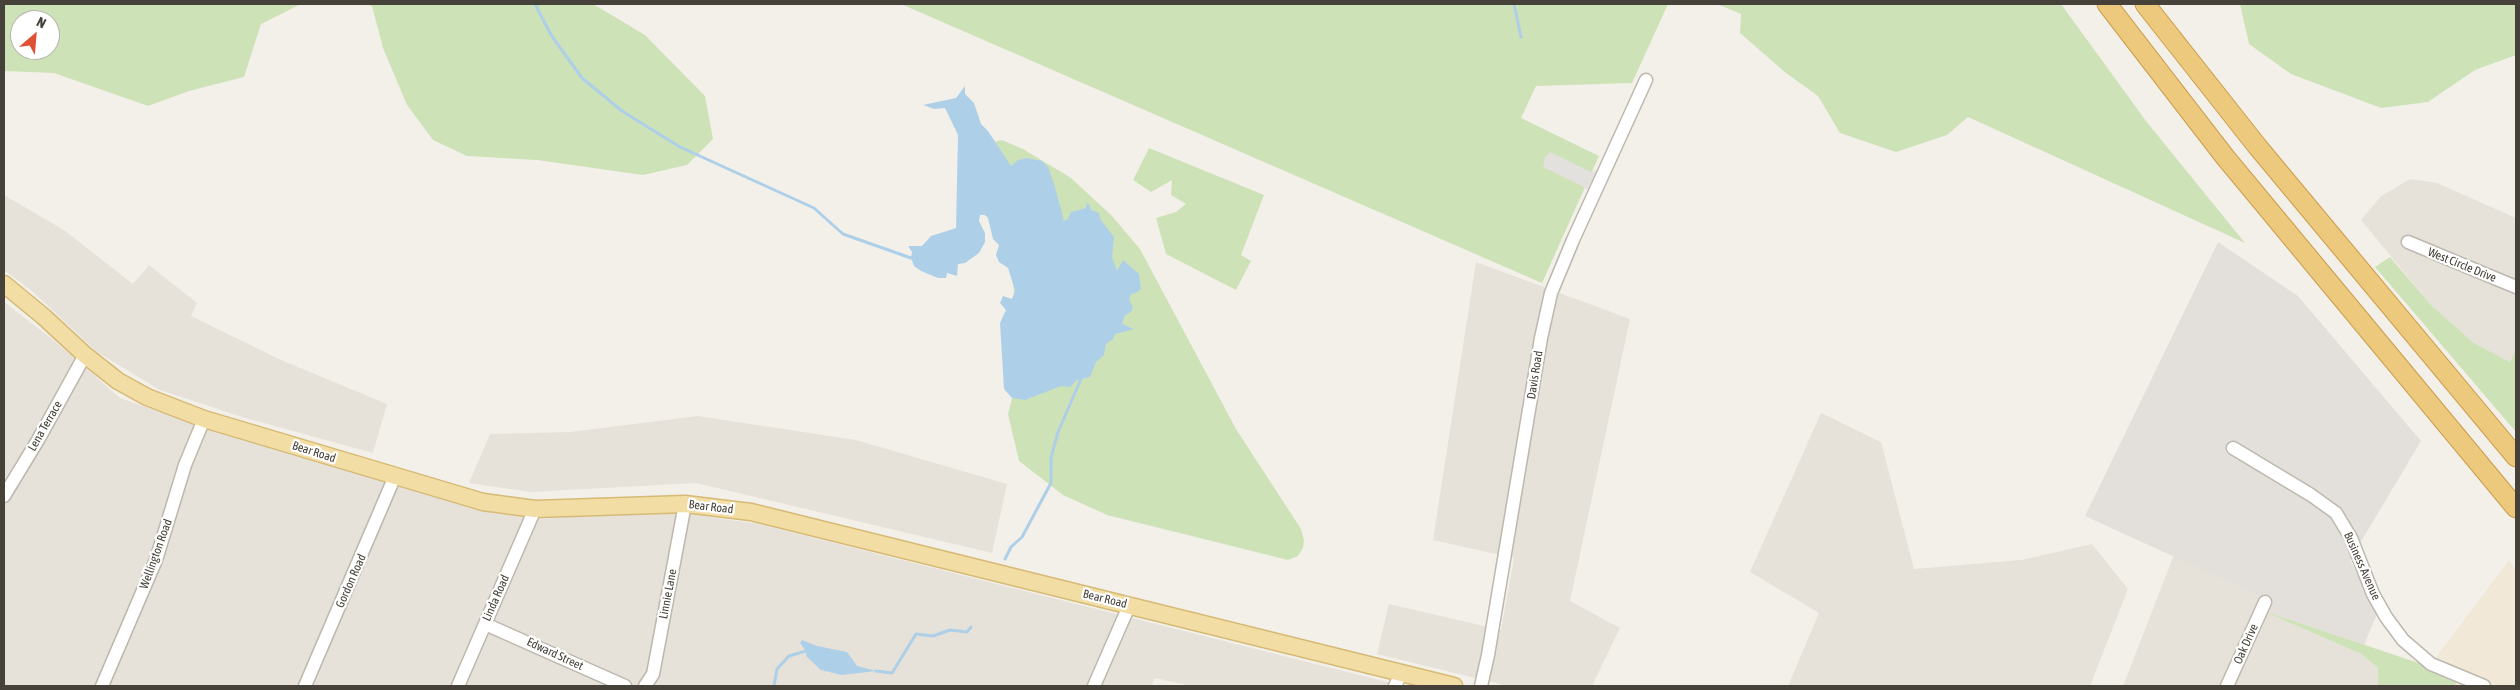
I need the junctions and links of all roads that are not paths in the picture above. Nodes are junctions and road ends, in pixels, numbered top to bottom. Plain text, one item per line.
1 (2107, 4) edge
2 (2145, 4) edge
3 (1646, 80) dead end
4 (2408, 242) dead end
5 (4, 284) edge
6 (2516, 287) edge
7 (84, 355) junction
8 (204, 419) junction
9 (2233, 448) dead end
10 (2516, 457) edge
11 (395, 476) junction
12 (4, 496) edge
13 (685, 504) junction
14 (2516, 508) edge
15 (535, 509) junction
16 (2265, 602) dead end
17 (1129, 606) junction
18 (485, 624) junction
19 (1398, 680) edge
20 (647, 685) edge
21 (102, 686) edge
22 (305, 686) edge
23 (458, 686) edge
24 (625, 686) edge
25 (1094, 686) edge
26 (1454, 686) edge
27 (1481, 686) edge
28 (2227, 686) edge
29 (2484, 686) edge

1 - 14 highway
2 - 10 highway
3 - 27 street, Davis Road
4 - 6 street, West Circle Drive
5 - 7 main road, Bear Road
7 - 8 main road, Bear Road
7 - 12 street, Lena Terrace
8 - 11 main road, Bear Road
8 - 21 street, Wellington Road
9 - 29 street, Business Avenue
11 - 15 main road, Bear Road
11 - 22 street, Gordon Road
13 - 15 main road, Bear Road
13 - 17 main road, Bear Road
13 - 20 street, Linnie Lane
15 - 18 street, Linda Road
16 - 28 street, Oak Drive
17 - 19 main road, Bear Road
17 - 25 street
18 - 23 street, Linda Road
18 - 24 street, Edward Street
19 - 26 main road, Bear Road

